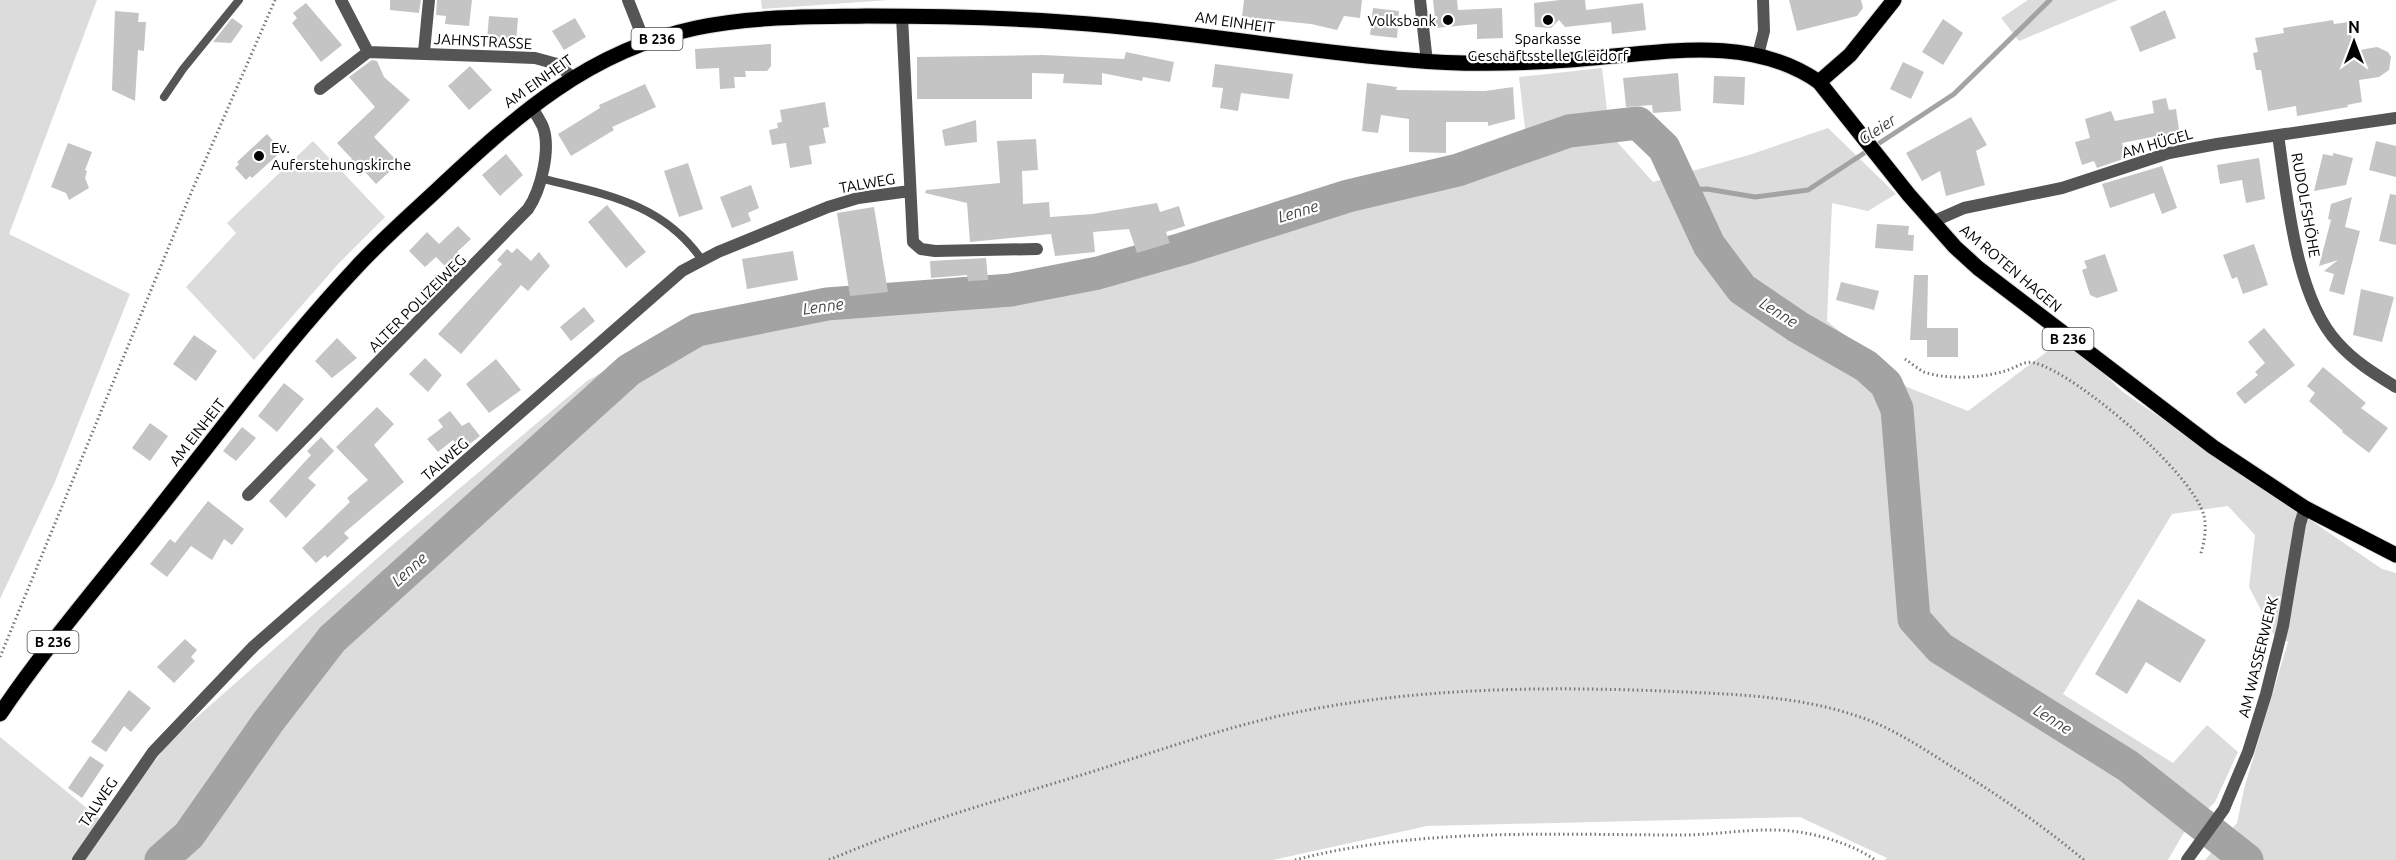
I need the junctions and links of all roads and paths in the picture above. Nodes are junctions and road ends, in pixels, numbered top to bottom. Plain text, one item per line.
1 (239, 0) edge
2 (275, 0) edge
3 (341, 0) edge
4 (429, 0) edge
5 (628, 0) edge
6 (1420, 0) edge
7 (1763, 0) edge
8 (1894, 0) edge
9 (902, 16) junction
10 (645, 43) junction
11 (368, 52) junction
12 (424, 52) junction
13 (1758, 55) junction
14 (1427, 62) junction
15 (572, 77) junction
16 (1819, 82) junction
17 (320, 89) dead end
18 (164, 97) dead end
19 (531, 106) junction
20 (2396, 118) edge
21 (2278, 135) junction
22 (540, 178) junction
23 (910, 191) junction
24 (1932, 222) junction
25 (1037, 249) dead end
26 (702, 260) junction
27 (1905, 359) dead end
28 (2396, 387) edge
29 (248, 495) dead end
30 (2305, 508) junction
31 (2396, 555) edge
32 (2200, 556) dead end
33 (0, 657) edge
34 (0, 714) edge
35 (2187, 859) edge
36 (78, 860) edge
37 (829, 860) edge
38 (1295, 860) edge
39 (1875, 860) edge
40 (2084, 860) edge

1 - 18 lane
2 - 33 path
3 - 11 street
4 - 12 street, JAHNSTRASSE
5 - 10 street
6 - 14 street
7 - 13 street
8 - 16 main road
9 - 10 main road, AM EINHEIT / B 236
9 - 14 main road, AM EINHEIT / B 236
9 - 23 street, TALWEG
10 - 15 main road, AM EINHEIT / B 236
11 - 12 street, JAHNSTRASSE
11 - 17 street
12 - 15 street, JAHNSTRASSE
13 - 14 main road, AM EINHEIT / B 236
13 - 16 main road, AM EINHEIT / B 236
15 - 19 main road, AM EINHEIT / B 236
16 - 24 main road, AM ROTEN HAGEN / B 236
19 - 22 street, ALTER POLIZEIWEG
19 - 34 main road, AM EINHEIT / B 236
20 - 21 street, AM HÜGEL
21 - 24 street, AM HÜGEL
21 - 28 street, RUDOLFSHÖHE
22 - 26 lane
22 - 29 street, ALTER POLIZEIWEG
23 - 25 street, TALWEG
23 - 26 street, TALWEG
24 - 30 main road, AM ROTEN HAGEN / B 236
26 - 36 street, TALWEG
27 - 32 path
30 - 31 main road, B 236
30 - 35 street, AM WASSERWERK
37 - 40 path
38 - 39 path

